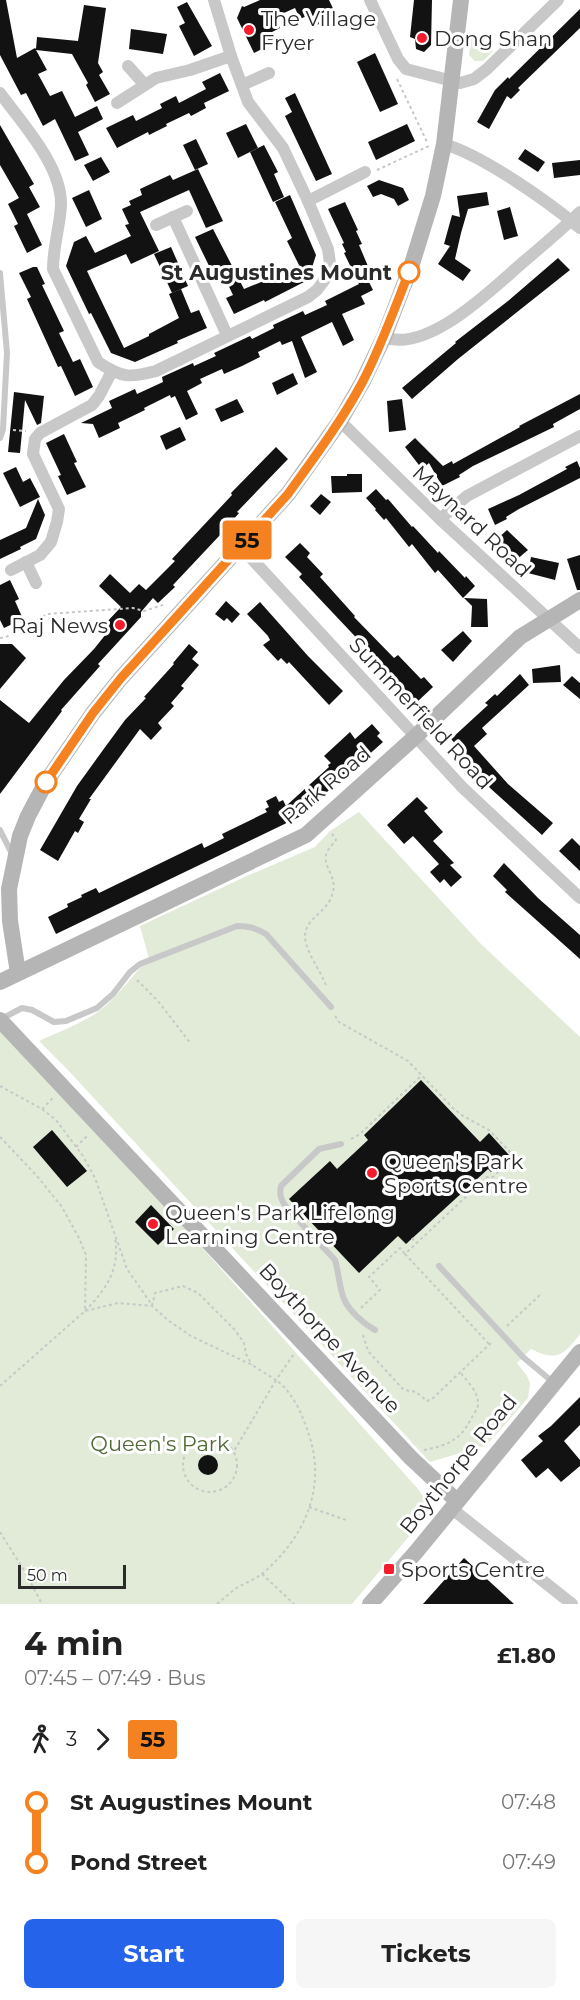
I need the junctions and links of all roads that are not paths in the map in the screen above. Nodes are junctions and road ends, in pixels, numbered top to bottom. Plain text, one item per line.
1 (214, 0) edge
2 (370, 0) edge
3 (461, 0) edge
4 (558, 0) edge
5 (231, 56) junction
6 (128, 66) dead end
7 (269, 73) dead end
8 (450, 81) junction
9 (144, 84) junction
10 (242, 85) junction
11 (0, 93) edge
12 (117, 103) dead end
13 (436, 145) junction
14 (365, 172) road end
15 (308, 201) junction
16 (187, 211) dead end
17 (580, 212) edge
18 (173, 217) junction
19 (575, 224) edge
20 (156, 225) dead end
21 (0, 273) edge
22 (227, 335) junction
23 (384, 337) junction
24 (112, 371) junction
25 (2, 386) edge
26 (340, 421) junction
27 (580, 436) edge
28 (0, 438) edge
29 (440, 519) junction
30 (241, 547) junction
31 (26, 562) junction
32 (11, 570) dead end
33 (36, 583) dead end
34 (580, 600) edge
35 (548, 619) junction
36 (580, 648) edge
37 (416, 736) junction
38 (0, 830) edge
39 (14, 859) junction
40 (5, 888) edge
41 (580, 898) edge
42 (18, 973) junction
43 (0, 982) edge
44 (331, 1007) road end
45 (0, 1019) edge
46 (340, 1144) road end
47 (439, 1266) dead end
48 (375, 1330) dead end
49 (580, 1352) edge
50 (554, 1383) junction
51 (454, 1505) junction
52 (370, 1604) edge
53 (572, 1604) edge

1 - 5 street
2 - 8 street
3 - 8 street
4 - 8 street
5 - 9 street
5 - 10 street
6 - 9 street
7 - 10 street
8 - 13 street
9 - 12 street
10 - 15 street
11 - 24 street
13 - 19 street
13 - 23 street
14 - 15 street
15 - 22 street
16 - 18 street
17 - 19 street
18 - 20 street
18 - 22 street
19 - 23 street
21 - 25 lane
22 - 24 street
23 - 26 street
24 - 31 street
25 - 28 lane
26 - 29 street, Maynard Road
26 - 30 street
27 - 29 street
29 - 35 street, Maynard Road
30 - 37 street, Summerfield Road
30 - 39 street
31 - 32 street
31 - 33 street
34 - 35 street, Park Road
35 - 36 street, Maynard Road
35 - 37 street, Park Road
37 - 41 street, Summerfield Road
37 - 42 street, Park Road
38 - 39 lane
39 - 40 street
40 - 42 street
42 - 43 street, Park Road
44 - 45 lane
45 - 51 street, Boythorpe Avenue
46 - 48 lane
47 - 50 lane
49 - 50 street, Boythorpe Road
50 - 51 street, Boythorpe Road
51 - 52 street, Boythorpe Road
51 - 53 street, Boythorpe Avenue

